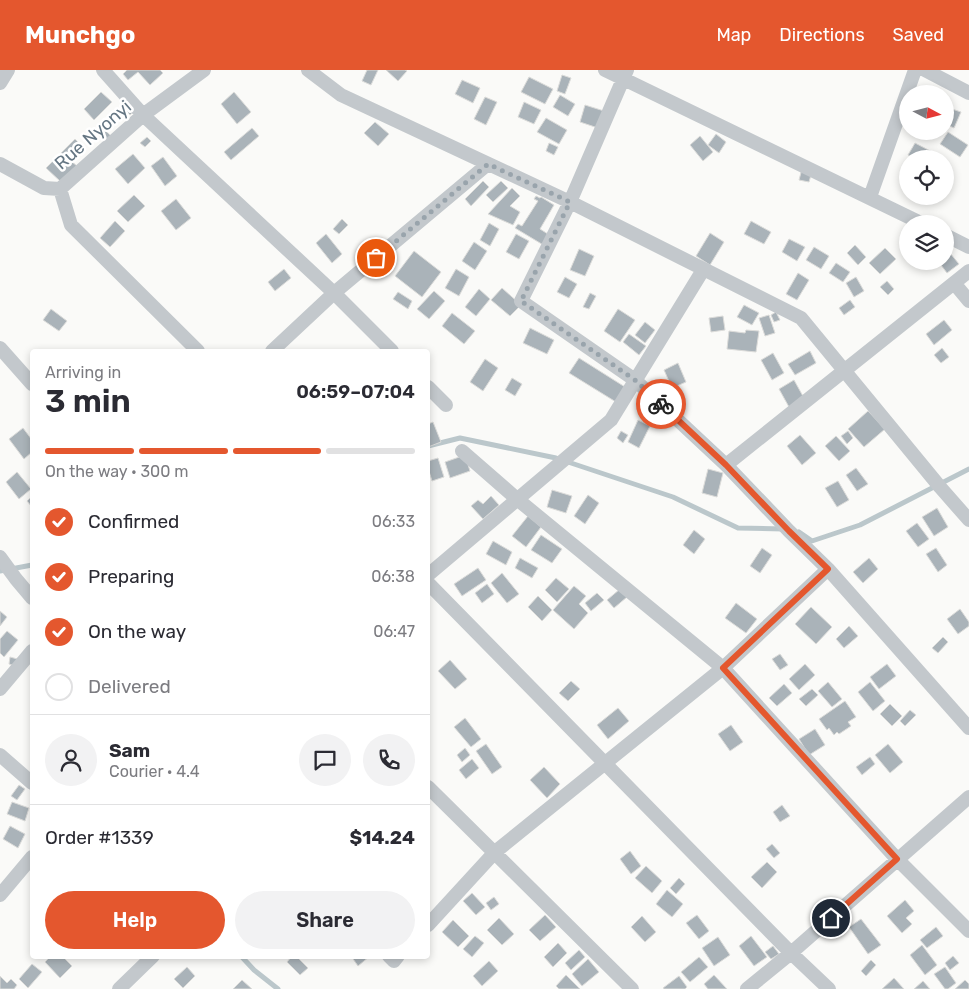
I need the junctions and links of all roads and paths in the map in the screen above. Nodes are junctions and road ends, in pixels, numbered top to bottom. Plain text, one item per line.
1 (8, 70) edge
2 (103, 70) edge
3 (204, 70) edge
4 (308, 70) edge
5 (605, 70) edge
6 (915, 70) edge
7 (925, 70) edge
8 (626, 74) edge
9 (0, 83) edge
10 (969, 93) edge
11 (143, 115) junction
12 (0, 164) edge
13 (488, 164) junction
14 (60, 189) junction
15 (870, 197) junction
16 (570, 202) junction
17 (905, 215) edge
18 (954, 240) edge
19 (969, 247) edge
20 (703, 270) junction
21 (969, 272) edge
22 (954, 283) junction
23 (334, 293) junction
24 (969, 301) edge
25 (0, 348) edge
26 (196, 349) edge
27 (274, 349) edge
28 (390, 349) edge
29 (844, 372) junction
30 (635, 380) junction
31 (30, 382) edge
32 (430, 389) edge
33 (446, 405) dead end
34 (462, 451) dead end
35 (726, 465) junction
36 (517, 499) junction
37 (969, 520) edge
38 (3, 561) edge
39 (828, 569) junction
40 (430, 573) edge
41 (430, 585) edge
42 (30, 596) edge
43 (30, 653) edge
44 (723, 668) junction
45 (3, 681) edge
46 (969, 728) edge
47 (0, 755) edge
48 (606, 764) junction
49 (30, 781) edge
50 (430, 789) edge
51 (969, 797) edge
52 (495, 852) junction
53 (30, 859) edge
54 (897, 859) junction
55 (0, 896) edge
56 (430, 923) edge
57 (969, 931) edge
58 (791, 953) junction
59 (150, 959) edge
60 (119, 989) edge
61 (632, 989) edge
62 (747, 989) edge
63 (829, 989) edge

1 - 9 street
2 - 11 street
3 - 11 street, Rue Nyonyi
4 - 13 street
5 - 8 street
6 - 15 street
7 - 10 street
8 - 15 street
8 - 16 street
11 - 14 street, Rue Nyonyi
11 - 23 street
12 - 14 street, Rue Nyonyi
13 - 16 street
13 - 23 street
14 - 26 street
15 - 17 street
16 - 20 street
16 - 30 street
18 - 19 street
20 - 29 street
20 - 30 street
21 - 22 street
22 - 24 street
22 - 29 street
23 - 27 street
23 - 28 street
25 - 31 street
29 - 35 street
29 - 37 street
30 - 35 street
30 - 36 street
32 - 33 street
34 - 36 street
35 - 39 street
36 - 40 street
36 - 44 street
38 - 42 street
39 - 44 street
39 - 46 street
41 - 48 street
43 - 45 street
44 - 48 street
44 - 54 street
47 - 49 street
48 - 52 street
48 - 58 street
50 - 52 street
51 - 54 street
52 - 56 street
52 - 61 street
53 - 55 street
54 - 57 street
54 - 58 street
58 - 62 street
58 - 63 street
59 - 60 street

